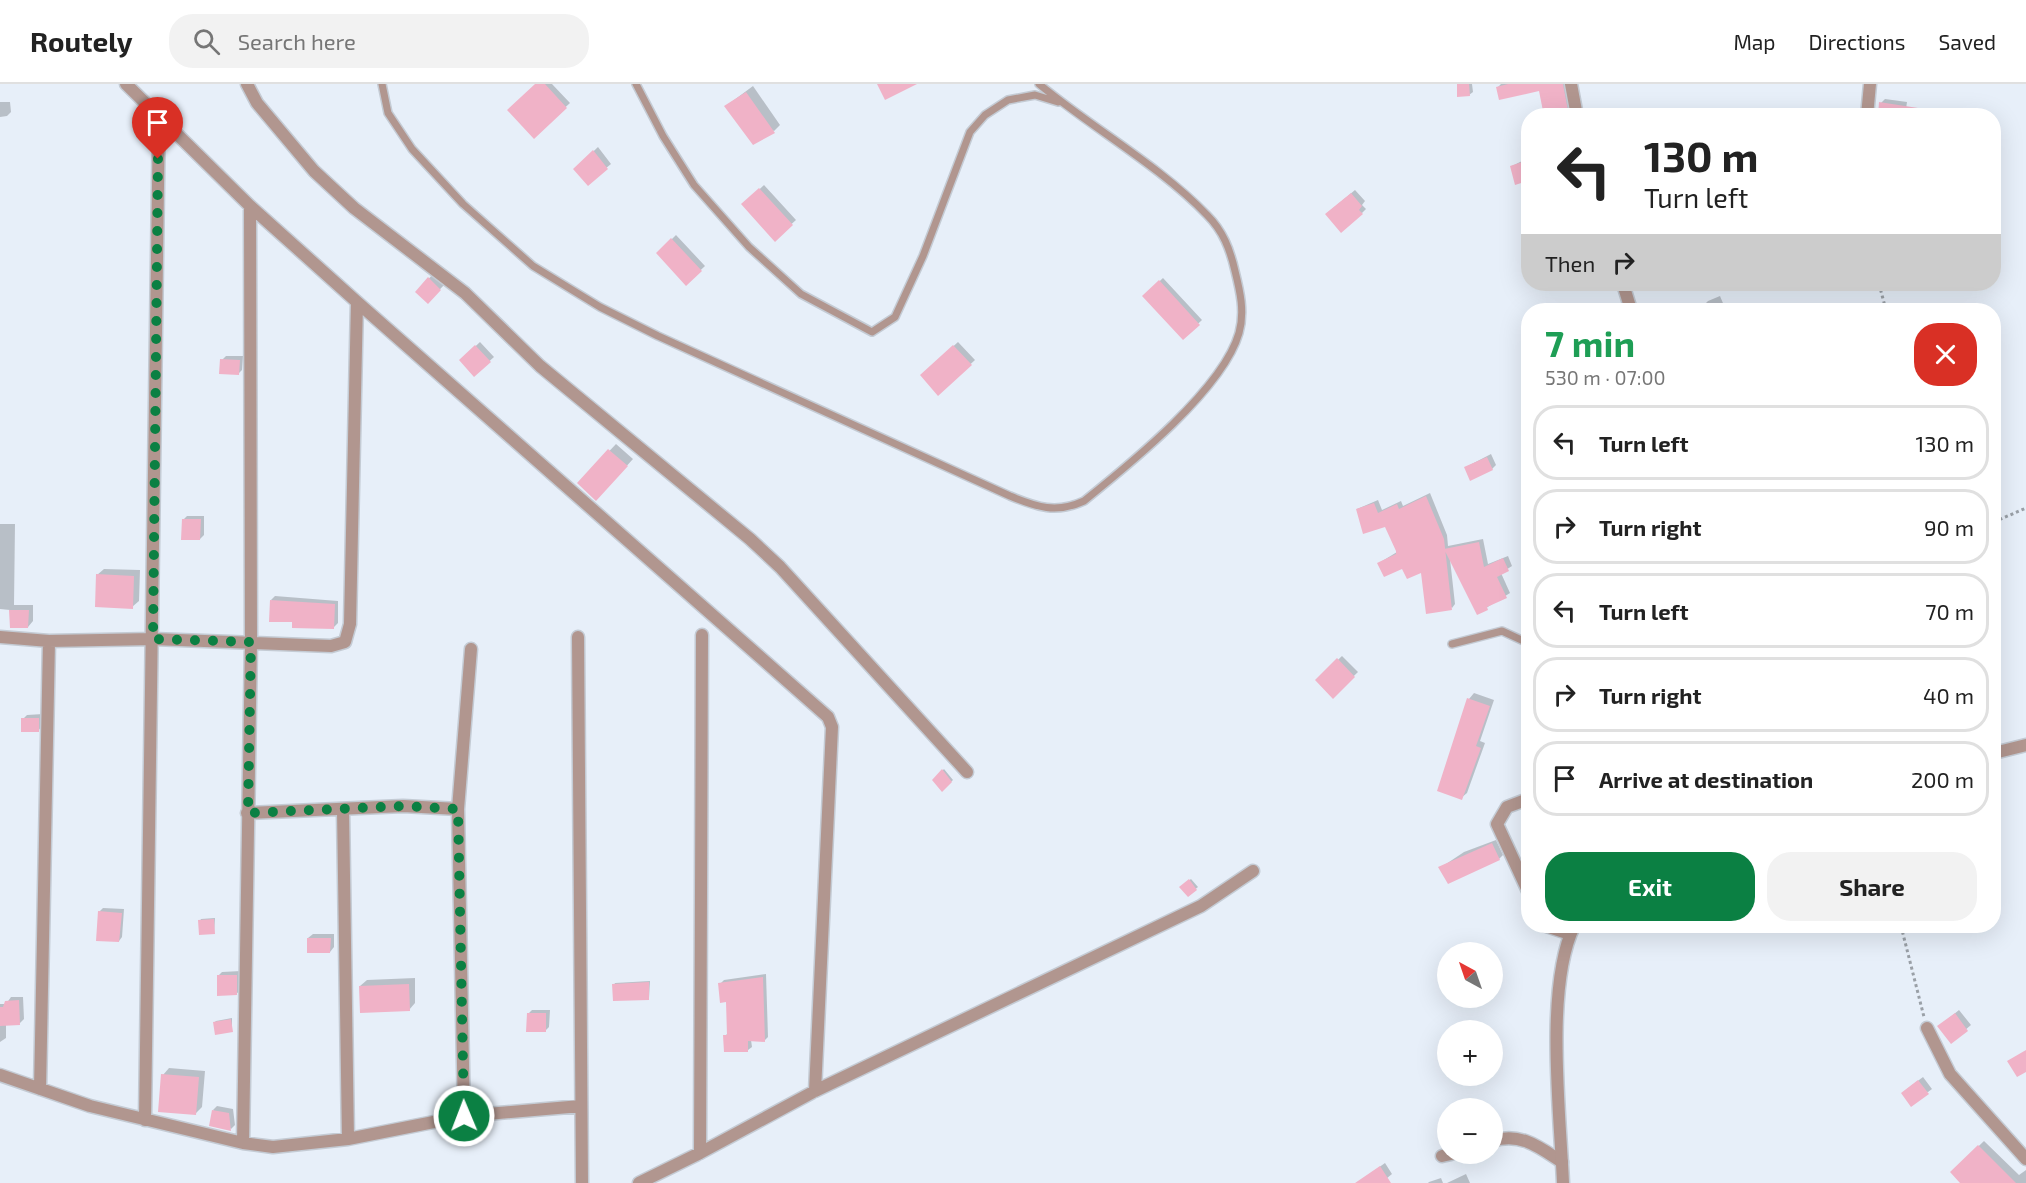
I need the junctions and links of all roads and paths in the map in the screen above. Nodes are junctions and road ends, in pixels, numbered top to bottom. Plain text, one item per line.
1 (126, 84) edge
2 (247, 84) edge
3 (381, 84) edge
4 (636, 84) edge
5 (1039, 84) edge
6 (1571, 84) edge
7 (1870, 84) edge
8 (1061, 103) junction
9 (1576, 108) edge
10 (1868, 108) edge
11 (159, 114) junction
12 (250, 206) junction
13 (357, 302) junction
14 (2026, 508) edge
15 (2001, 519) edge
16 (702, 635) dead end
17 (0, 637) edge
18 (578, 637) dead end
19 (153, 639) junction
20 (49, 640) junction
21 (1521, 640) edge
22 (251, 642) junction
23 (1452, 644) dead end
24 (471, 649) dead end
25 (2026, 745) edge
26 (2001, 751) edge
27 (967, 772) dead end
28 (1521, 802) edge
29 (458, 809) junction
30 (343, 810) junction
31 (248, 813) junction
32 (1253, 871) dead end
33 (1521, 876) edge
34 (1571, 933) edge
35 (1903, 933) edge
36 (1927, 1028) joint
37 (0, 1075) edge
38 (40, 1089) junction
39 (814, 1091) junction
40 (581, 1106) junction
41 (464, 1116) junction
42 (145, 1120) junction
43 (348, 1139) junction
44 (1503, 1139) edge
45 (243, 1143) junction
46 (700, 1153) junction
47 (2026, 1159) edge
48 (1563, 1162) junction
49 (582, 1183) edge
50 (639, 1183) edge
51 (1563, 1183) edge

1 - 11 street
2 - 27 street
3 - 8 lane
4 - 8 lane
5 - 8 lane
6 - 9 street
7 - 10 street
11 - 12 street
11 - 19 street
12 - 13 street
12 - 22 street
13 - 22 street
13 - 39 street
14 - 15 path
16 - 46 street
17 - 20 street
18 - 40 street
19 - 20 street
19 - 22 street
19 - 42 street
20 - 38 street
21 - 23 lane
22 - 31 street
24 - 29 street
25 - 26 street
28 - 33 street
29 - 30 street
29 - 41 street
30 - 31 street
30 - 43 street
31 - 45 street
32 - 39 street
34 - 48 street
35 - 36 path
36 - 47 street
37 - 38 street
38 - 42 street
39 - 46 street
40 - 41 street
40 - 49 street
41 - 43 street
42 - 45 street
43 - 45 street
44 - 48 street
46 - 50 street
48 - 51 street

